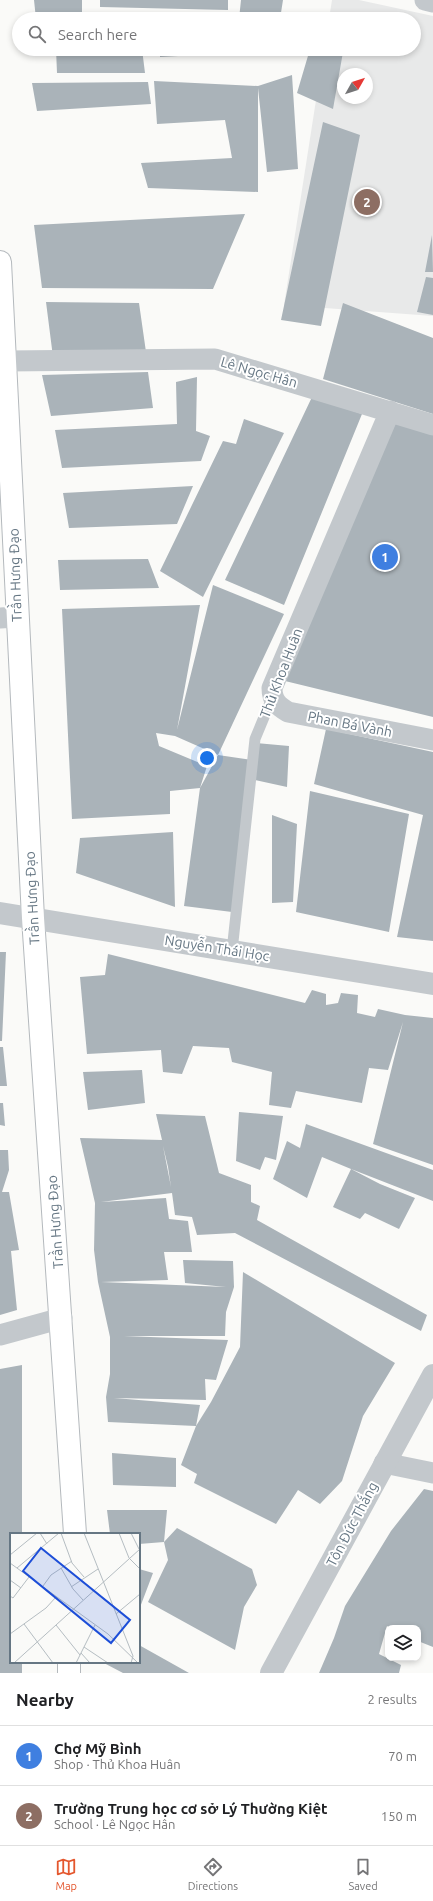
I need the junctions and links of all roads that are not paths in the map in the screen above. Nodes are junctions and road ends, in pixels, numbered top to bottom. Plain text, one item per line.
1 (425, 0) edge
2 (433, 2) edge
3 (0, 262) edge
4 (6, 361) junction
5 (390, 411) junction
6 (433, 425) edge
7 (8, 618) edge
8 (272, 698) junction
9 (433, 740) edge
10 (0, 913) edge
11 (33, 918) junction
12 (232, 951) junction
13 (433, 984) edge
14 (62, 1318) junction
15 (0, 1335) edge
16 (433, 1375) edge
17 (384, 1463) junction
18 (433, 1473) edge
19 (75, 1533) edge
20 (70, 1663) edge
21 (69, 1673) edge
22 (271, 1673) edge

1 - 2 street
3 - 4 highway, Trần Hưng Đạo
4 - 5 street, Lê Ngọc Hân
4 - 7 highway, Trần Hưng Đạo
5 - 6 street, Lê Ngọc Hân
5 - 8 street, Thủ Khoa Huân
7 - 11 highway, Trần Hưng Đạo
8 - 9 street, Phan Bá Vành
8 - 12 lane, Thủ Khoa Huân
10 - 11 street, Nguyễn Thái Học
11 - 12 street, Nguyễn Thái Học
11 - 14 highway, Trần Hưng Đạo
12 - 13 street, Nguyễn Thái Học
14 - 15 street
14 - 19 highway, Trần Hưng Đạo
16 - 17 street, Tôn Đức Thắng
17 - 18 street
17 - 22 street, Tôn Đức Thắng
20 - 21 highway

